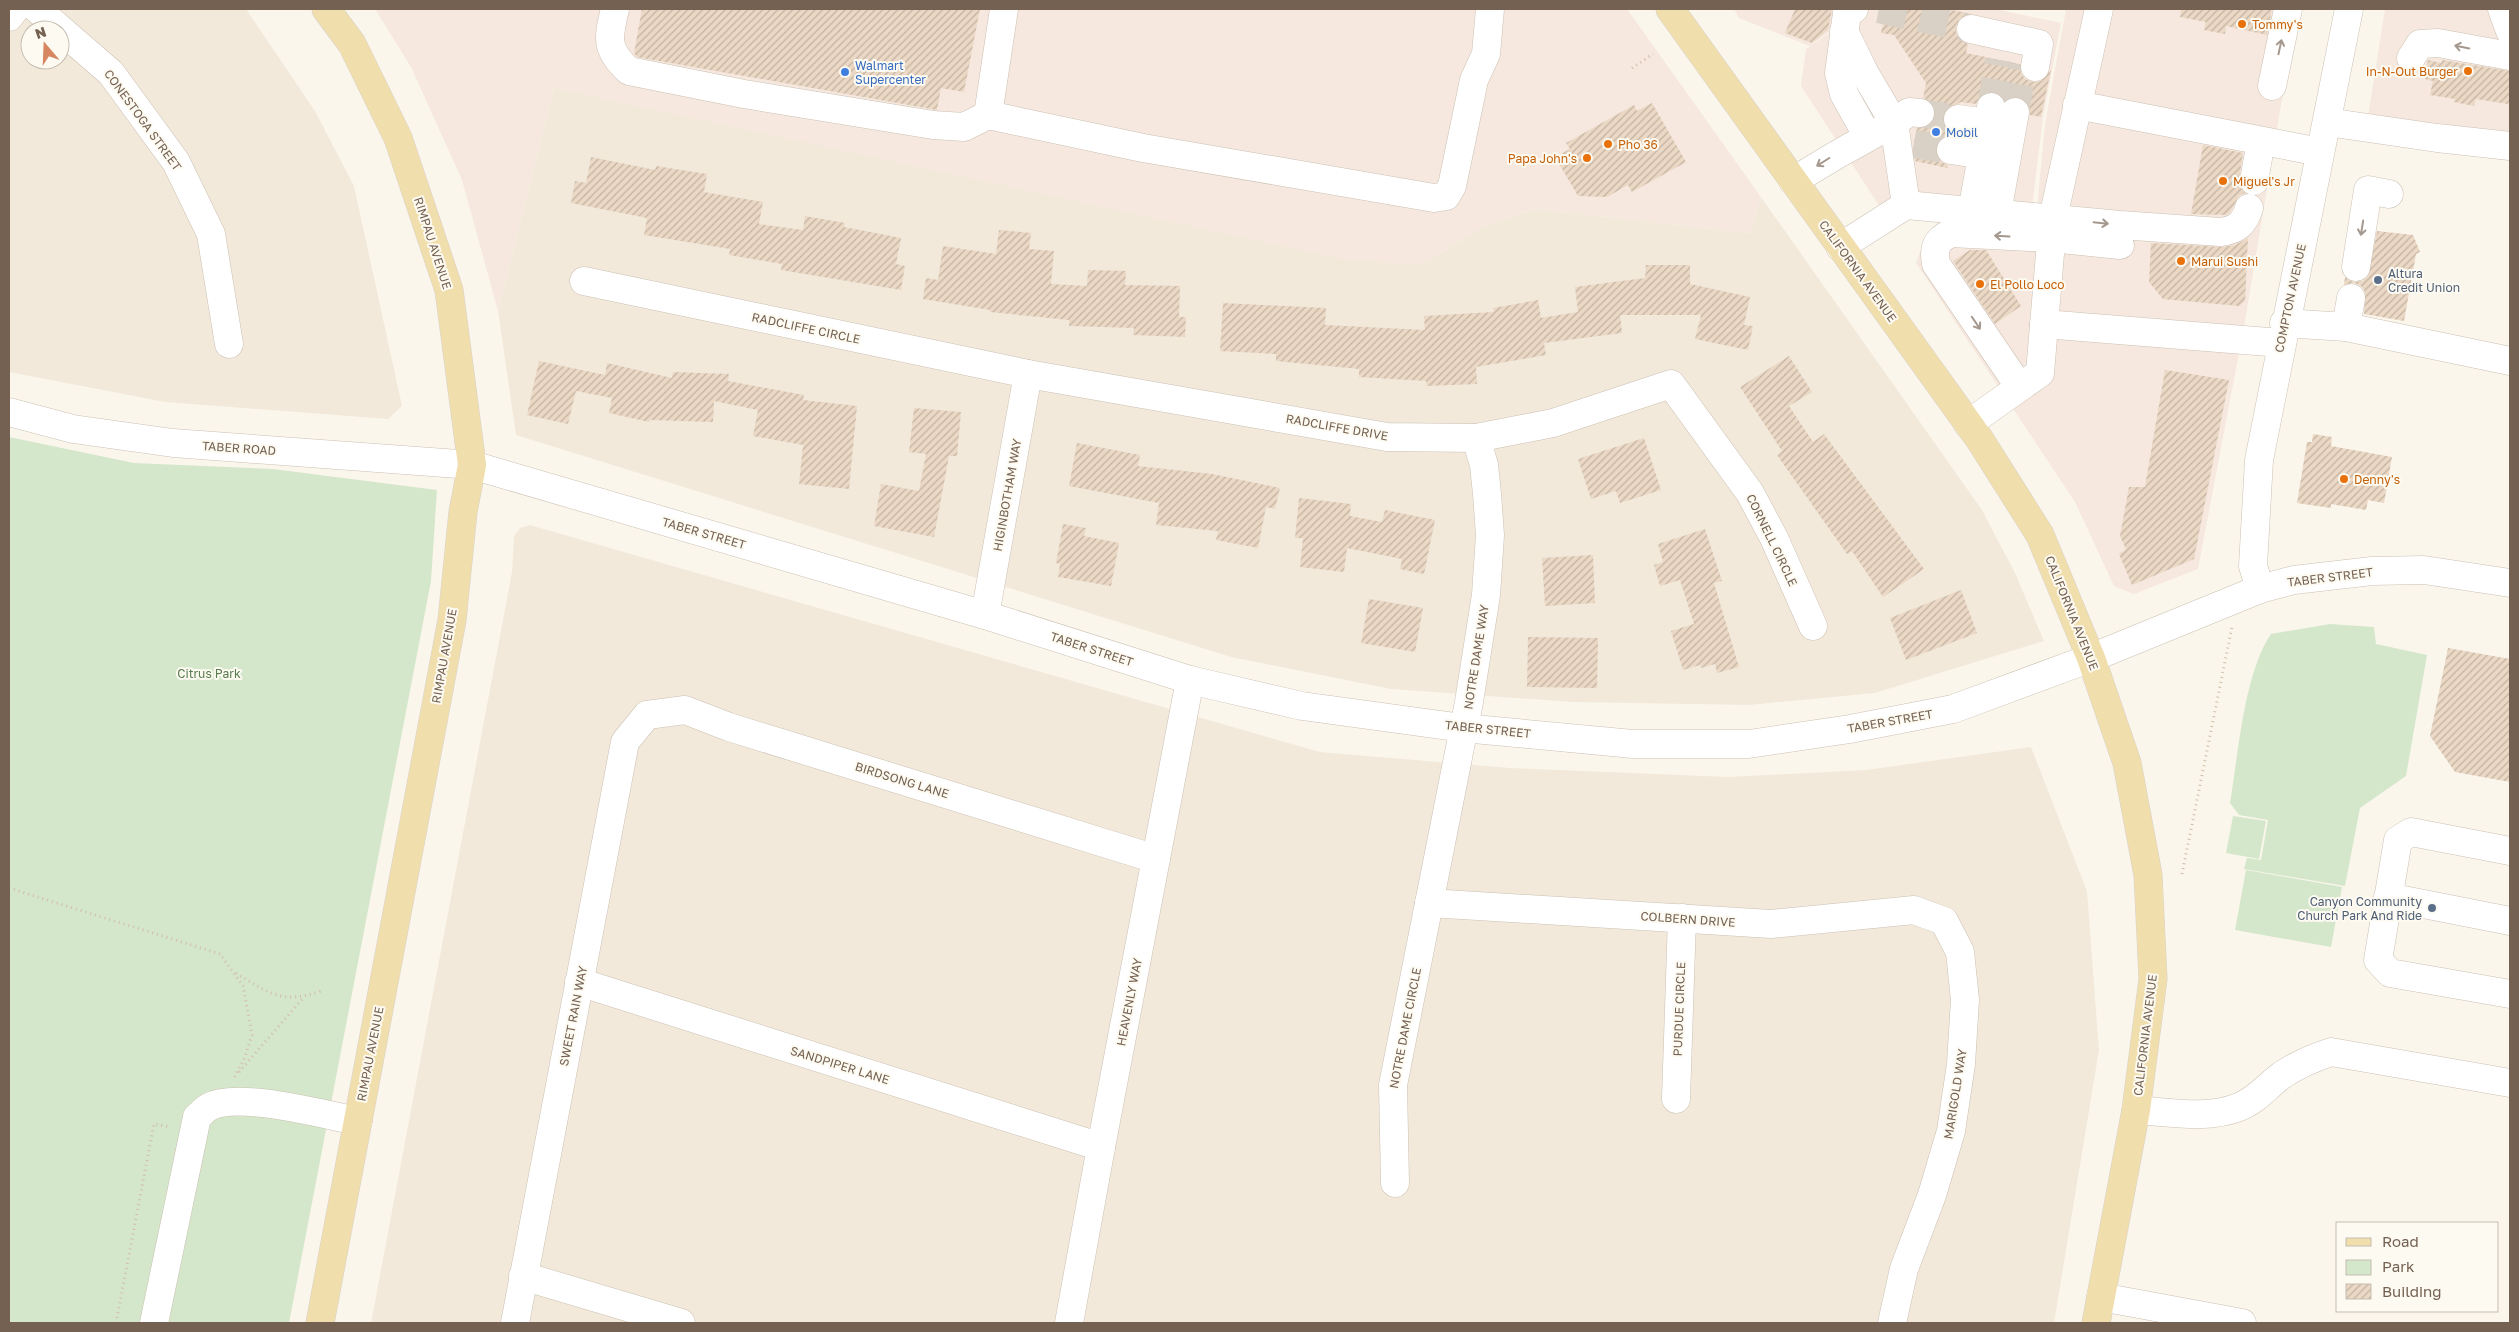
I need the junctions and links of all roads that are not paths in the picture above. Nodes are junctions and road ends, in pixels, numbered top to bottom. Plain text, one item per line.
1 (14, 9) edge
2 (37, 9) edge
3 (326, 9) edge
4 (615, 9) edge
5 (1004, 9) edge
6 (1490, 9) edge
7 (1670, 9) edge
8 (2099, 9) edge
9 (2288, 9) edge
10 (2349, 9) edge
11 (2502, 9) edge
12 (9, 16) edge
13 (1849, 20) edge
14 (1971, 29) tunnel mouth
15 (2510, 30) edge
16 (2016, 53) dead end
17 (2510, 56) edge
18 (2411, 58) dead end
19 (2272, 86) dead end
20 (2077, 105) junction
21 (988, 115) junction
22 (2327, 122) junction
23 (2002, 123) junction
24 (1893, 133) junction
25 (1954, 134) tunnel mouth
26 (2261, 141) junction
27 (2510, 146) edge
28 (2320, 152) junction
29 (2254, 181) dead end
30 (1793, 182) junction
31 (2379, 192) dead end
32 (1906, 205) junction
33 (2249, 208) dead end
34 (1991, 212) junction
35 (2052, 228) junction
36 (2120, 245) dead end
37 (1840, 247) junction
38 (2356, 267) dead end
39 (584, 281) dead end
40 (2351, 298) dead end
41 (2044, 324) junction
42 (2346, 327) junction
43 (2282, 333) junction
44 (229, 344) dead end
45 (2510, 362) edge
46 (1028, 374) junction
47 (1671, 384) joint
48 (2019, 386) junction
49 (9, 412) edge
50 (1968, 424) junction
51 (1476, 438) junction
52 (472, 465) junction
53 (2510, 583) edge
54 (2260, 589) junction
55 (985, 616) junction
56 (1813, 626) dead end
57 (2091, 658) junction
58 (1190, 680) junction
59 (647, 715) joint
60 (1464, 728) junction
61 (2510, 851) edge
62 (1156, 858) junction
63 (2388, 897) junction
64 (1429, 904) junction
65 (1682, 918) junction
66 (1944, 921) joint
67 (2510, 921) edge
68 (579, 982) junction
69 (2510, 994) edge
70 (2510, 1083) edge
71 (1676, 1099) dead end
72 (2136, 1110) junction
73 (358, 1121) junction
74 (1101, 1147) junction
75 (1396, 1183) dead end
76 (523, 1276) junction
77 (2098, 1310) edge
78 (154, 1323) edge
79 (320, 1323) edge
80 (515, 1323) edge
81 (681, 1323) edge
82 (1070, 1323) edge
83 (1892, 1323) edge
84 (2242, 1323) edge

1 - 12 street
2 - 44 street, CONESTOGA STREET
3 - 52 main road, RIMPAU AVENUE
4 - 21 street
5 - 21 street
6 - 21 street
7 - 30 main road, CALIFORNIA AVENUE
8 - 20 street
19 -> 9 street
10 - 22 street, COMPTON AVENUE
11 - 15 street
13 - 24 street
13 - 24 street
14 - 16 street
17 -> 18 street
20 - 26 street
20 - 35 street
22 - 27 street
22 - 28 street, COMPTON AVENUE
23 - 25 street
23 - 34 street
23 - 34 street
24 -> 30 street
24 - 32 street
26 - 28 street
26 - 29 street
28 - 43 street, COMPTON AVENUE
30 - 37 main road, CALIFORNIA AVENUE
31 -> 38 street
32 - 34 street
32 - 37 street
35 -> 33 street
34 - 35 street
35 - 36 street
35 - 41 street
35 -> 48 street
37 - 50 main road, CALIFORNIA AVENUE
39 - 46 street, RADCLIFFE CIRCLE
40 - 42 street
41 - 43 street
41 - 48 street
42 - 43 street
42 - 45 street
43 - 54 street, COMPTON AVENUE
46 - 51 street, RADCLIFFE DRIVE
46 - 55 street, HIGINBOTHAM WAY
47 - 51 street, RADCLIFFE DRIVE
47 - 56 street, CORNELL CIRCLE
48 - 50 street
49 - 52 street, TABER ROAD
50 - 57 main road, CALIFORNIA AVENUE
51 - 60 street, NOTRE DAME WAY
52 - 55 street, TABER STREET
52 - 73 main road, RIMPAU AVENUE
53 - 54 street, TABER STREET
54 - 57 street, TABER STREET
55 - 58 street, TABER STREET
57 - 60 street, TABER STREET
57 - 72 main road, CALIFORNIA AVENUE
58 - 60 street, TABER STREET
58 - 62 street, HEAVENLY WAY
59 - 62 street, BIRDSONG LANE
59 - 68 street, SWEET RAIN WAY
60 - 64 street, NOTRE DAME WAY
61 - 63 street
62 - 74 street, HEAVENLY WAY
63 - 67 street
63 - 69 street
64 - 65 street, COLBERN DRIVE
64 - 75 street, NOTRE DAME CIRCLE
65 - 66 street, COLBERN DRIVE
65 - 71 street, PURDUE CIRCLE
66 - 83 street, MARIGOLD WAY
68 - 74 street, SANDPIPER LANE
68 - 76 street, SWEET RAIN WAY
70 - 72 street
72 - 77 main road, CALIFORNIA AVENUE
73 - 78 street
73 - 79 main road, RIMPAU AVENUE
74 - 82 street, HEAVENLY WAY
76 - 80 street, SWEET RAIN WAY
76 - 81 street
77 - 84 street

